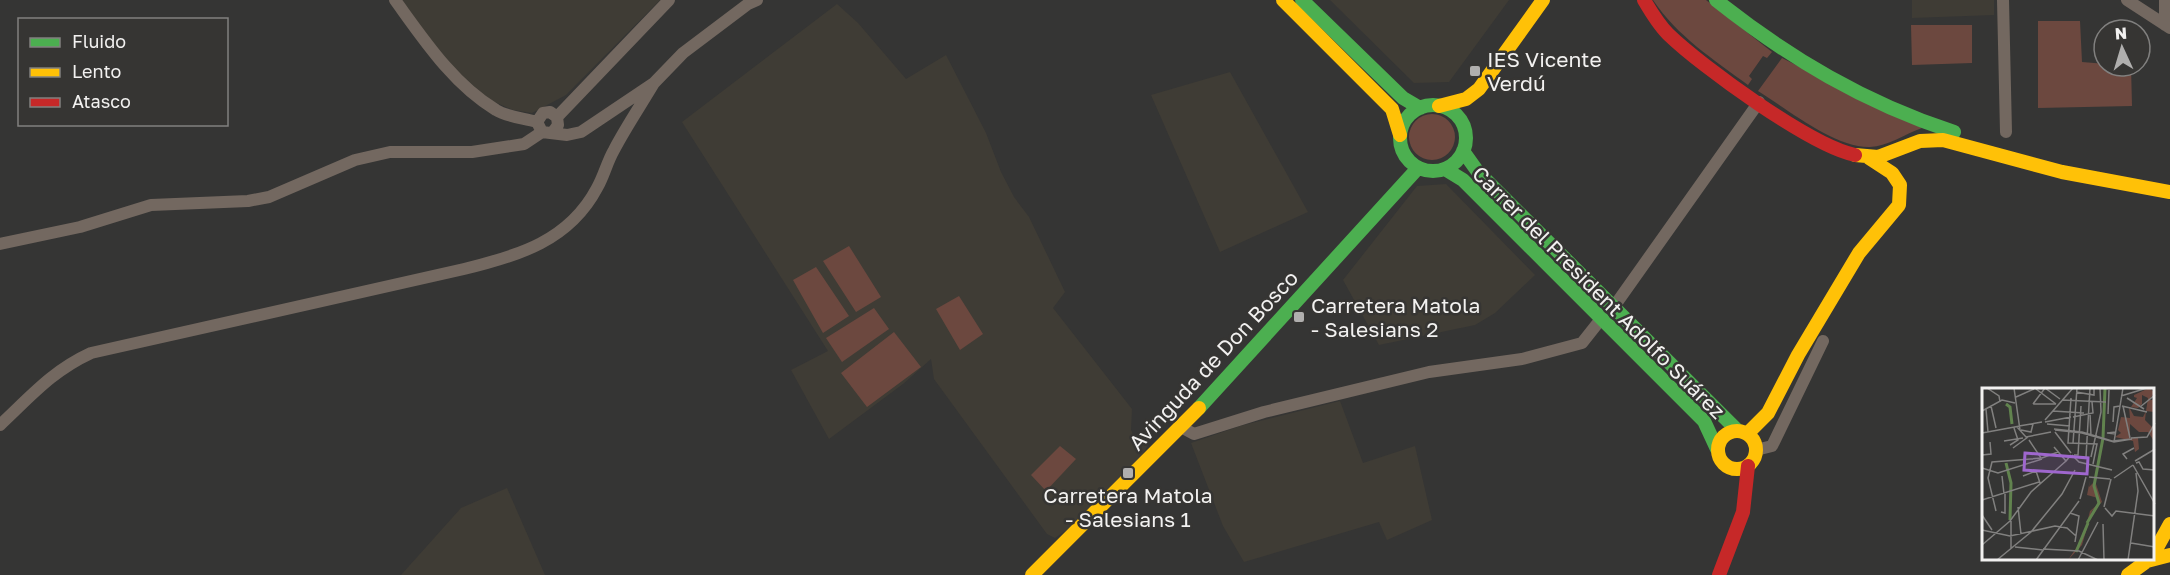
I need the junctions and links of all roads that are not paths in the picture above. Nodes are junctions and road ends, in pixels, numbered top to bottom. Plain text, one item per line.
1 (395, 0) edge
2 (669, 0) edge
3 (758, 0) edge
4 (1283, 0) edge
5 (1302, 0) edge
6 (1544, 0) edge
7 (1644, 0) edge
8 (1716, 0) edge
9 (2003, 0) edge
10 (2127, 0) edge
11 (2165, 0) edge
12 (2168, 27) edge
13 (654, 83) junction
14 (1479, 88) junction
15 (1759, 102) junction
16 (1439, 106) junction
17 (1419, 108) junction
18 (557, 117) junction
19 (544, 129) junction
20 (2006, 132) dead end
21 (1465, 134) junction
22 (1400, 135) junction
23 (1463, 152) junction
24 (1869, 158) junction
25 (1418, 168) junction
26 (1445, 169) junction
27 (2170, 180) edge
28 (2170, 192) edge
29 (0, 244) edge
30 (1613, 308) junction
31 (1601, 319) junction
32 (1823, 341) dead end
33 (0, 425) edge
34 (1181, 427) junction
35 (1742, 433) junction
36 (1718, 449) junction
37 (1756, 450) junction
38 (1748, 466) junction
39 (1730, 468) junction
40 (1745, 496) junction
41 (2170, 524) edge
42 (2155, 549) edge
43 (2170, 555) edge
44 (2155, 556) edge
45 (2146, 560) edge
46 (1032, 575) edge
47 (1719, 575) edge
48 (2128, 575) edge

1 - 19 street
2 - 18 street
3 - 13 street
4 - 22 main road
5 - 17 main road
6 - 14 main road
7 - 15 main road
8 - 27 main road
9 - 20 street
10 - 12 street
11 - 12 street
13 - 19 street
13 - 33 street
14 - 16 main road
14 - 21 main road
15 - 24 main road
15 - 30 street
16 - 17 main road
16 - 21 main road
17 - 22 main road
18 - 19 street
18 - 19 street
19 - 29 street
21 - 23 main road
22 - 25 main road
23 - 26 main road
23 - 30 main road, Carrer del President Adolfo Suárez
24 - 28 main road
24 - 35 main road
25 - 26 main road
25 - 34 main road, Avinguda de Don Bosco
26 - 31 main road, Carrer del President Adolfo Suárez
30 - 35 main road, Carrer del President Adolfo Suárez
31 - 34 street
31 - 36 main road, Carrer del President Adolfo Suárez
32 - 37 street
34 - 46 main road, Avinguda de Don Bosco
35 - 36 main road
35 - 37 main road
36 - 39 main road
37 - 38 main road
38 - 39 main road
38 - 40 main road
39 - 40 main road
40 - 47 main road
41 - 42 main road
43 - 44 main road
45 - 48 main road

